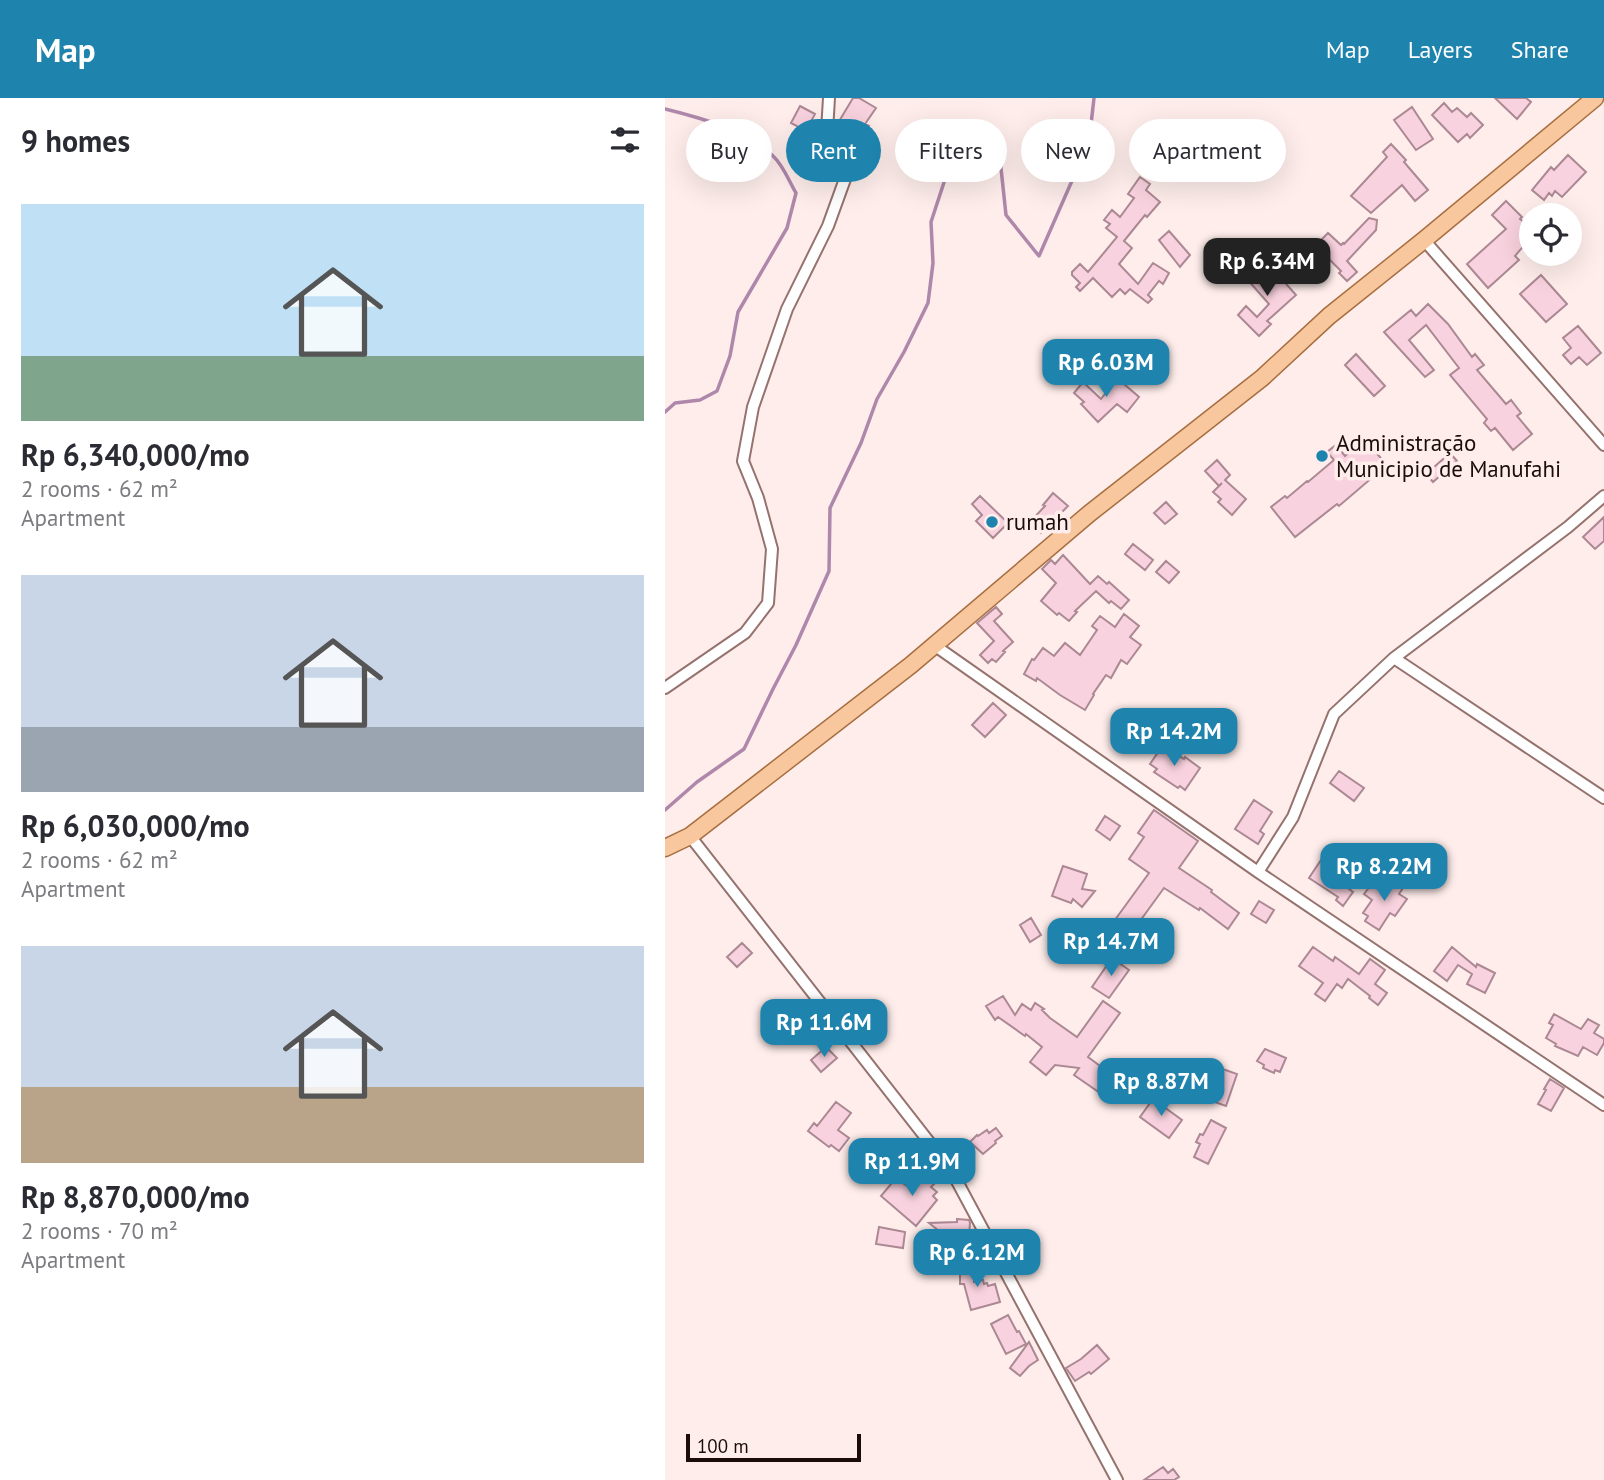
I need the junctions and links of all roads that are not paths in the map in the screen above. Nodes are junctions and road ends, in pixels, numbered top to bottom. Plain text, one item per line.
1 (829, 98) edge
2 (1595, 98) edge
3 (1424, 240) junction
4 (1604, 445) edge
5 (1604, 496) edge
6 (934, 645) junction
7 (1394, 658) junction
8 (665, 688) edge
9 (1604, 798) edge
10 (690, 836) junction
11 (665, 848) edge
12 (1258, 872) junction
13 (1604, 1105) edge
14 (1117, 1480) edge

1 - 8 street
2 - 3 main road
3 - 4 street
3 - 6 main road
5 - 7 street
6 - 10 main road
6 - 12 street
7 - 9 street
7 - 12 street
10 - 11 main road
10 - 14 street
12 - 13 street

